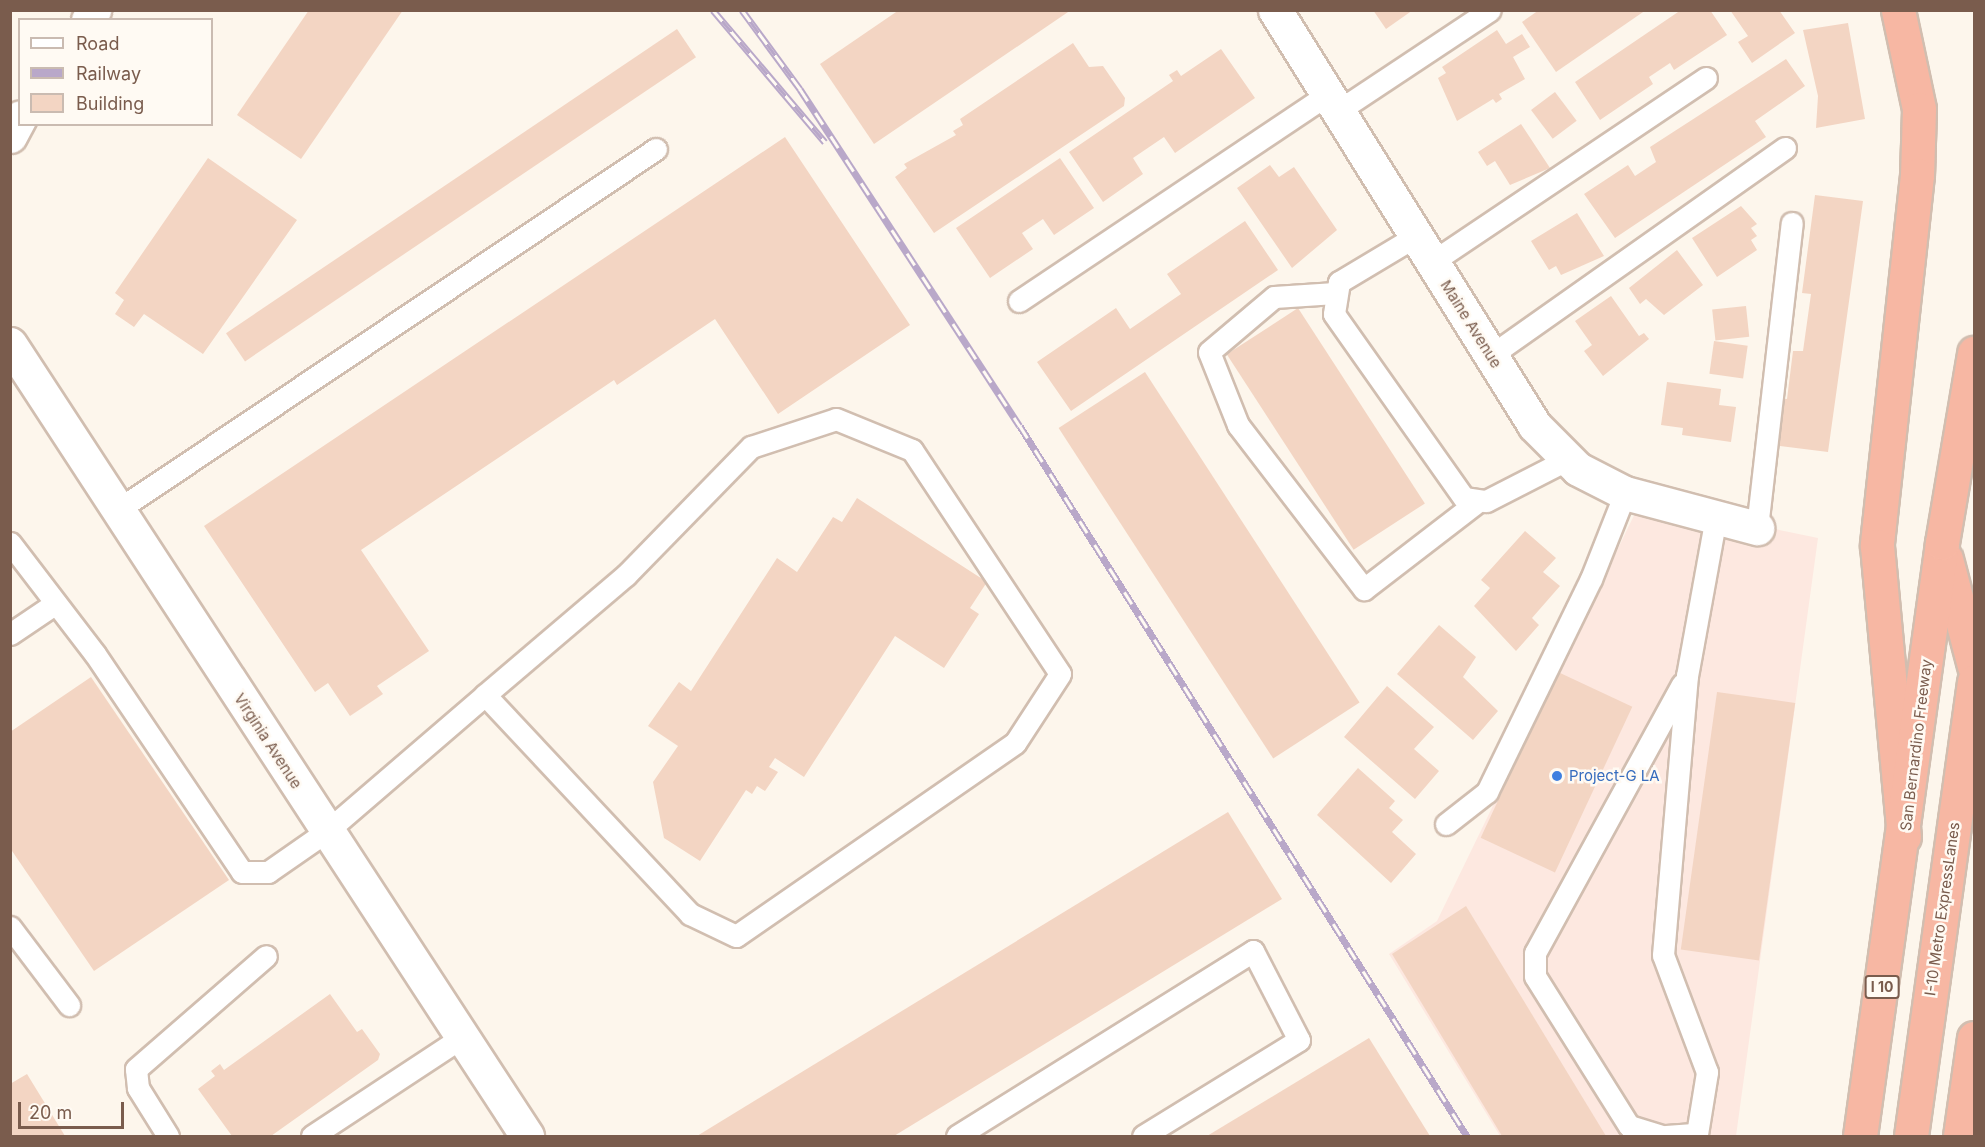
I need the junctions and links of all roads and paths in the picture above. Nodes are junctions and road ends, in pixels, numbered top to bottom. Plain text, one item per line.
1 (1275, 10) edge
2 (1490, 10) edge
3 (1898, 10) edge
4 (1706, 78) dead end
5 (1333, 103) junction
6 (18, 121) edge
7 (10, 136) edge
8 (1785, 148) dead end
9 (656, 149) dead end
10 (1792, 223) dead end
11 (1424, 249) junction
12 (1335, 293) junction
13 (1019, 301) dead end
14 (10, 345) edge
15 (1974, 353) edge
16 (1490, 356) junction
17 (1568, 459) junction
18 (1625, 493) junction
19 (1477, 502) junction
20 (116, 511) junction
21 (1716, 517) junction
22 (1756, 528) joint
23 (10, 543) edge
24 (1942, 543) junction
25 (56, 603) junction
26 (10, 634) edge
27 (1974, 666) edge
28 (1687, 676) junction
29 (1974, 681) edge
30 (485, 695) junction
31 (1446, 824) dead end
32 (327, 831) junction
33 (1904, 837) junction
34 (10, 927) edge
35 (267, 956) dead end
36 (69, 1005) dead end
37 (462, 1037) junction
38 (1974, 1038) edge
39 (168, 1137) edge
40 (312, 1137) edge
41 (527, 1137) edge
42 (957, 1137) edge
43 (1143, 1137) edge
44 (1664, 1137) edge
45 (1860, 1137) edge
46 (1911, 1137) edge
47 (1960, 1137) edge

1 - 5 street, Maine Avenue
2 - 5 lane
3 - 33 highway
4 - 11 lane
5 - 11 street, Maine Avenue
5 - 13 lane
6 - 7 street
8 - 16 lane
9 - 20 lane
10 - 22 lane
11 - 12 lane
11 - 16 street, Maine Avenue
12 - 19 lane
12 - 19 lane
14 - 20 street, Virginia Avenue
15 - 24 highway, San Bernardino Freeway / I 10
16 - 17 street, Maine Avenue
17 - 18 street, Maine Avenue
17 - 19 lane
18 - 21 street, Maine Avenue
18 - 31 lane
20 - 32 street, Virginia Avenue
21 - 22 street, Maine Avenue
21 - 28 lane
23 - 25 lane
24 - 27 highway
24 - 33 highway, San Bernardino Freeway / I 10
25 - 26 lane
25 - 32 lane
28 - 44 lane
28 - 44 lane
29 - 46 highway, I-10 Metro ExpressLanes
30 - 30 lane
30 - 32 lane
32 - 37 street, Virginia Avenue
33 - 45 highway, San Bernardino Freeway / I 10
34 - 36 lane
35 - 39 lane
37 - 40 lane
37 - 41 street, Virginia Avenue
38 - 47 highway
42 - 43 lane

